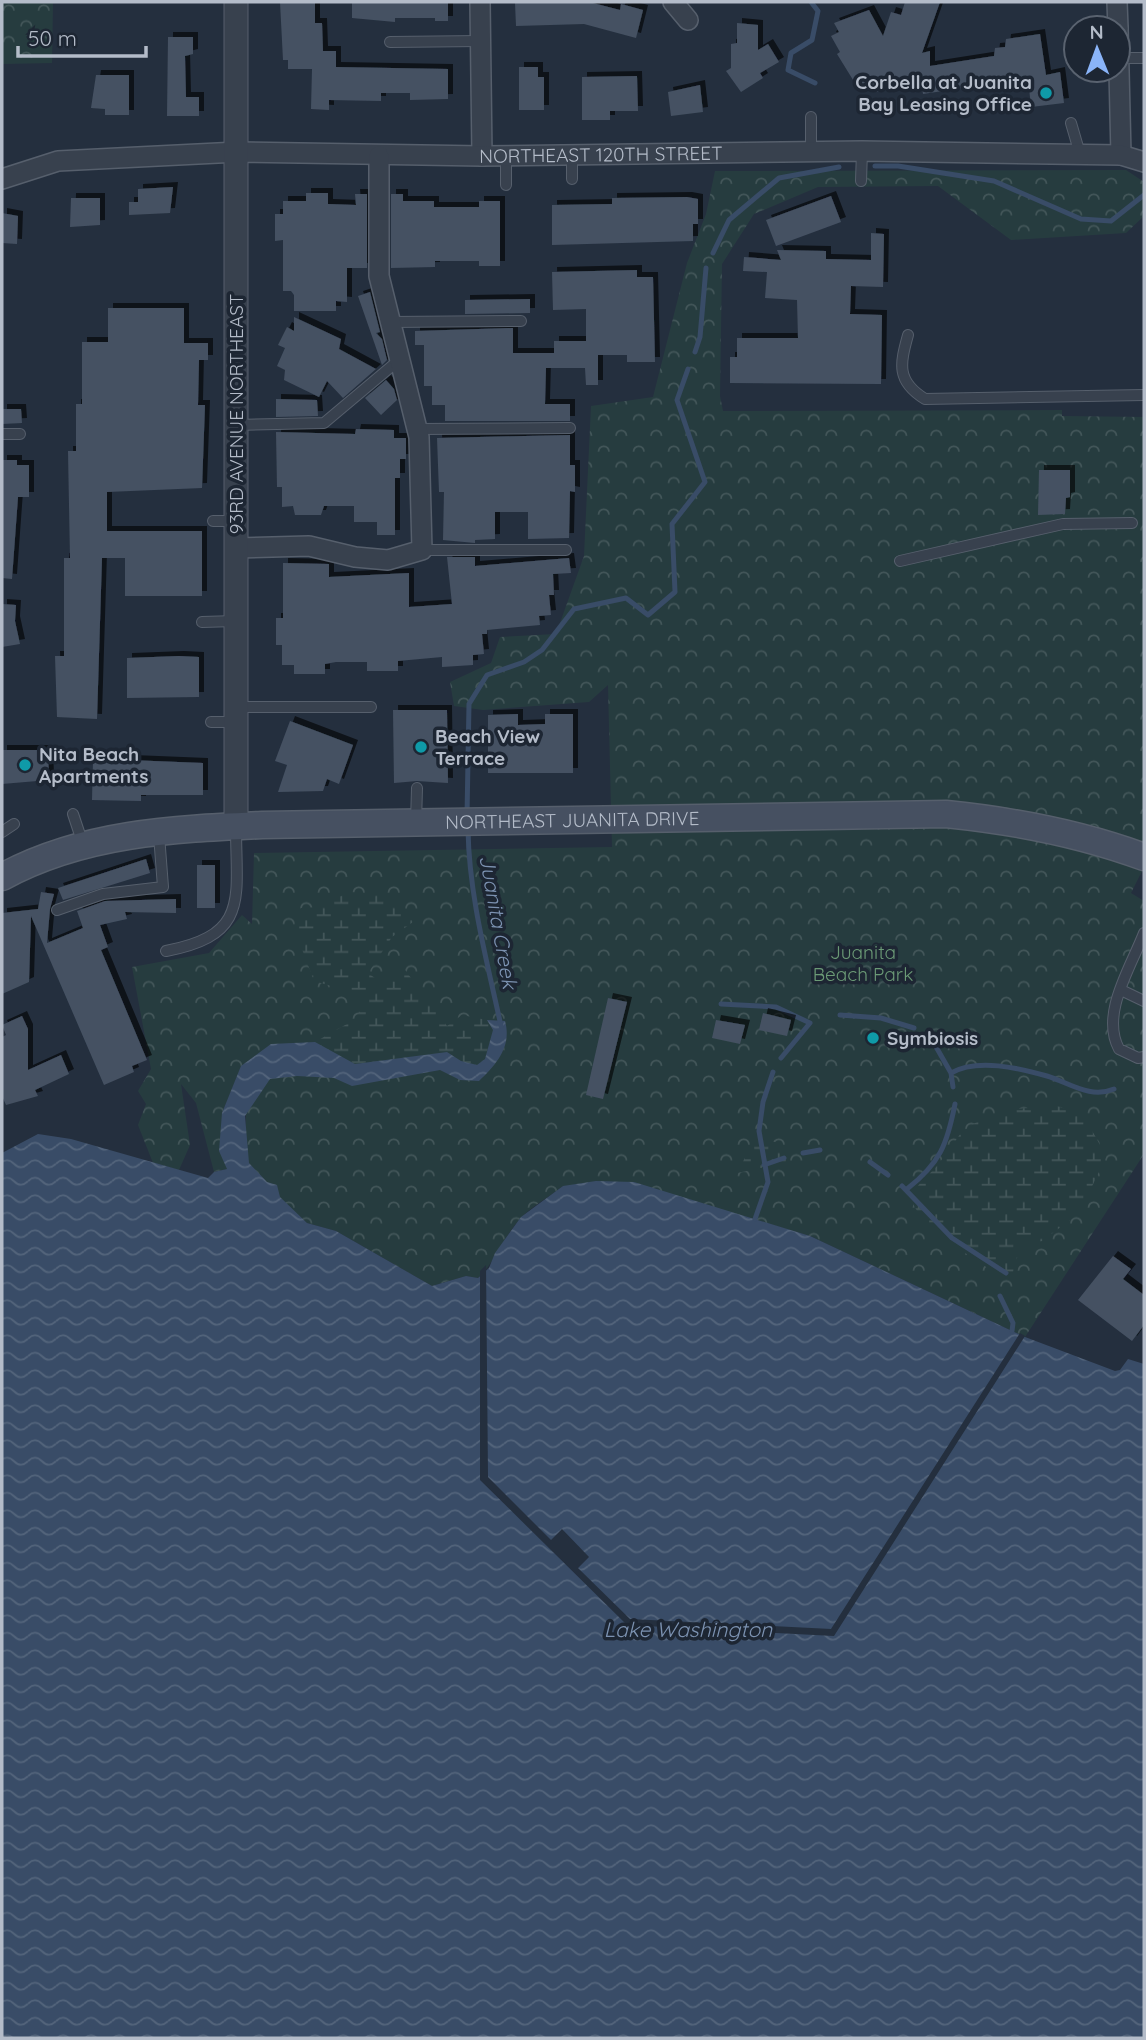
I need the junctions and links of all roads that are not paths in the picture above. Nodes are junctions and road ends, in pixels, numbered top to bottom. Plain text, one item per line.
1 (236, 2) edge
2 (480, 2) edge
3 (673, 2) edge
4 (688, 20) dead end
5 (480, 41) junction
6 (390, 42) dead end
7 (1120, 84) edge
8 (811, 117) dead end
9 (1071, 123) dead end
10 (811, 151) junction
11 (862, 151) junction
12 (238, 152) junction
13 (572, 154) junction
14 (506, 155) junction
15 (1080, 155) junction
16 (1121, 155) junction
17 (379, 156) junction
18 (482, 156) junction
19 (1144, 162) edge
20 (2, 179) edge
21 (572, 179) dead end
22 (861, 181) dead end
23 (506, 185) dead end
24 (521, 321) dead end
25 (389, 322) junction
26 (908, 334) dead end
27 (399, 360) junction
28 (1144, 395) edge
29 (235, 425) junction
30 (570, 428) dead end
31 (417, 429) junction
32 (2, 434) edge
33 (20, 434) dead end
34 (1132, 523) dead end
35 (235, 548) junction
36 (422, 550) junction
37 (566, 550) dead end
38 (900, 561) dead end
39 (235, 621) junction
40 (202, 622) dead end
41 (371, 707) dead end
42 (236, 714) junction
43 (211, 722) dead end
44 (417, 788) dead end
45 (73, 814) dead end
46 (416, 822) junction
47 (14, 824) dead end
48 (236, 826) junction
49 (159, 831) junction
50 (2, 832) edge
51 (83, 844) junction
52 (1144, 856) edge
53 (3, 874) edge
54 (57, 910) dead end
55 (1144, 933) edge
56 (166, 951) dead end
57 (1121, 990) junction
58 (1144, 1001) edge
59 (1144, 1057) edge

1 - 12 street, 93RD AVENUE NORTHEAST
2 - 5 street
3 - 4 street
5 - 6 lane
5 - 18 street
7 - 16 street
8 - 10 lane
9 - 15 lane
10 - 11 street, NORTHEAST 120TH STREET
10 - 13 street, NORTHEAST 120TH STREET
11 - 15 street, NORTHEAST 120TH STREET
11 - 22 lane
12 - 17 street, NORTHEAST 120TH STREET
12 - 20 street, NORTHEAST 120TH STREET
12 - 29 street, 93RD AVENUE NORTHEAST
13 - 14 street, NORTHEAST 120TH STREET
13 - 21 lane
14 - 18 street, NORTHEAST 120TH STREET
14 - 23 lane
15 - 16 street, NORTHEAST 120TH STREET
16 - 19 street, NORTHEAST 120TH STREET
17 - 18 street, NORTHEAST 120TH STREET
17 - 25 street
24 - 25 lane
25 - 27 street
26 - 28 lane
27 - 29 lane
27 - 31 street
29 - 35 street, 93RD AVENUE NORTHEAST
30 - 31 lane
31 - 36 street
32 - 33 lane
34 - 38 lane
35 - 36 street
35 - 39 street, 93RD AVENUE NORTHEAST
36 - 37 lane
39 - 40 lane
39 - 42 street, 93RD AVENUE NORTHEAST
41 - 42 lane
42 - 43 lane
42 - 48 street, 93RD AVENUE NORTHEAST
44 - 46 lane
45 - 51 lane
46 - 48 main road, NORTHEAST JUANITA DRIVE
46 - 52 main road, NORTHEAST JUANITA DRIVE
47 - 50 lane
48 - 49 main road, NORTHEAST JUANITA DRIVE
48 - 56 lane
49 - 51 main road, NORTHEAST JUANITA DRIVE
49 - 54 lane
51 - 53 main road, NORTHEAST JUANITA DRIVE
55 - 57 lane
57 - 58 lane
57 - 59 lane

